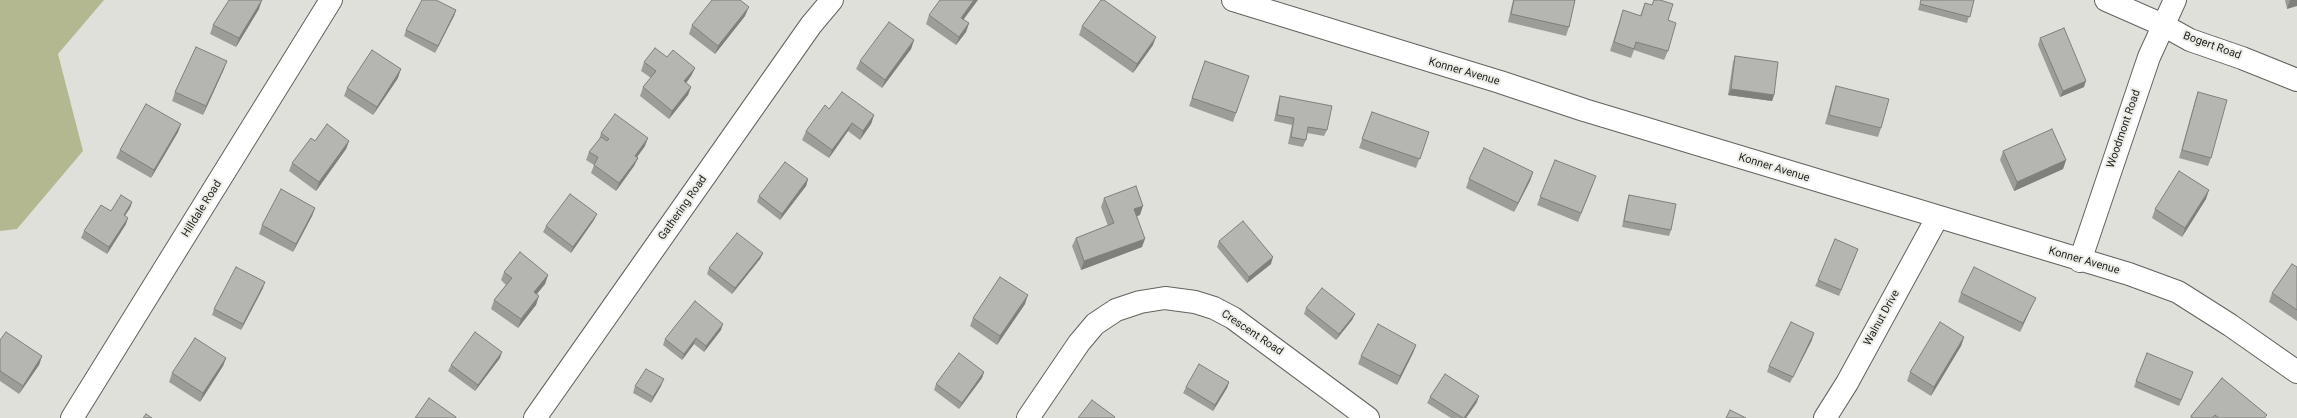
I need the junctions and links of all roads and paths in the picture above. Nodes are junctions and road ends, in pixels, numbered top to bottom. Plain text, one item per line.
1 (331, 0) edge
2 (832, 0) edge
3 (1233, 0) edge
4 (2106, 0) edge
5 (2175, 0) edge
6 (2162, 25) junction
7 (2297, 80) edge
8 (1937, 218) junction
9 (2080, 260) junction
10 (2297, 372) edge
11 (72, 418) edge
12 (535, 418) edge
13 (1028, 418) edge
14 (1368, 418) edge
15 (1826, 418) edge

1 - 11 street, Hilldale Road
2 - 12 street, Gathering Road
3 - 8 street, Konner Avenue
4 - 6 street, Bogert Road
5 - 6 street, Woodmont Road
6 - 7 street, Bogert Road
6 - 9 street, Woodmont Road
8 - 9 street, Konner Avenue
8 - 15 street, Walnut Drive
9 - 10 street, Konner Avenue
13 - 14 street, Crescent Road

